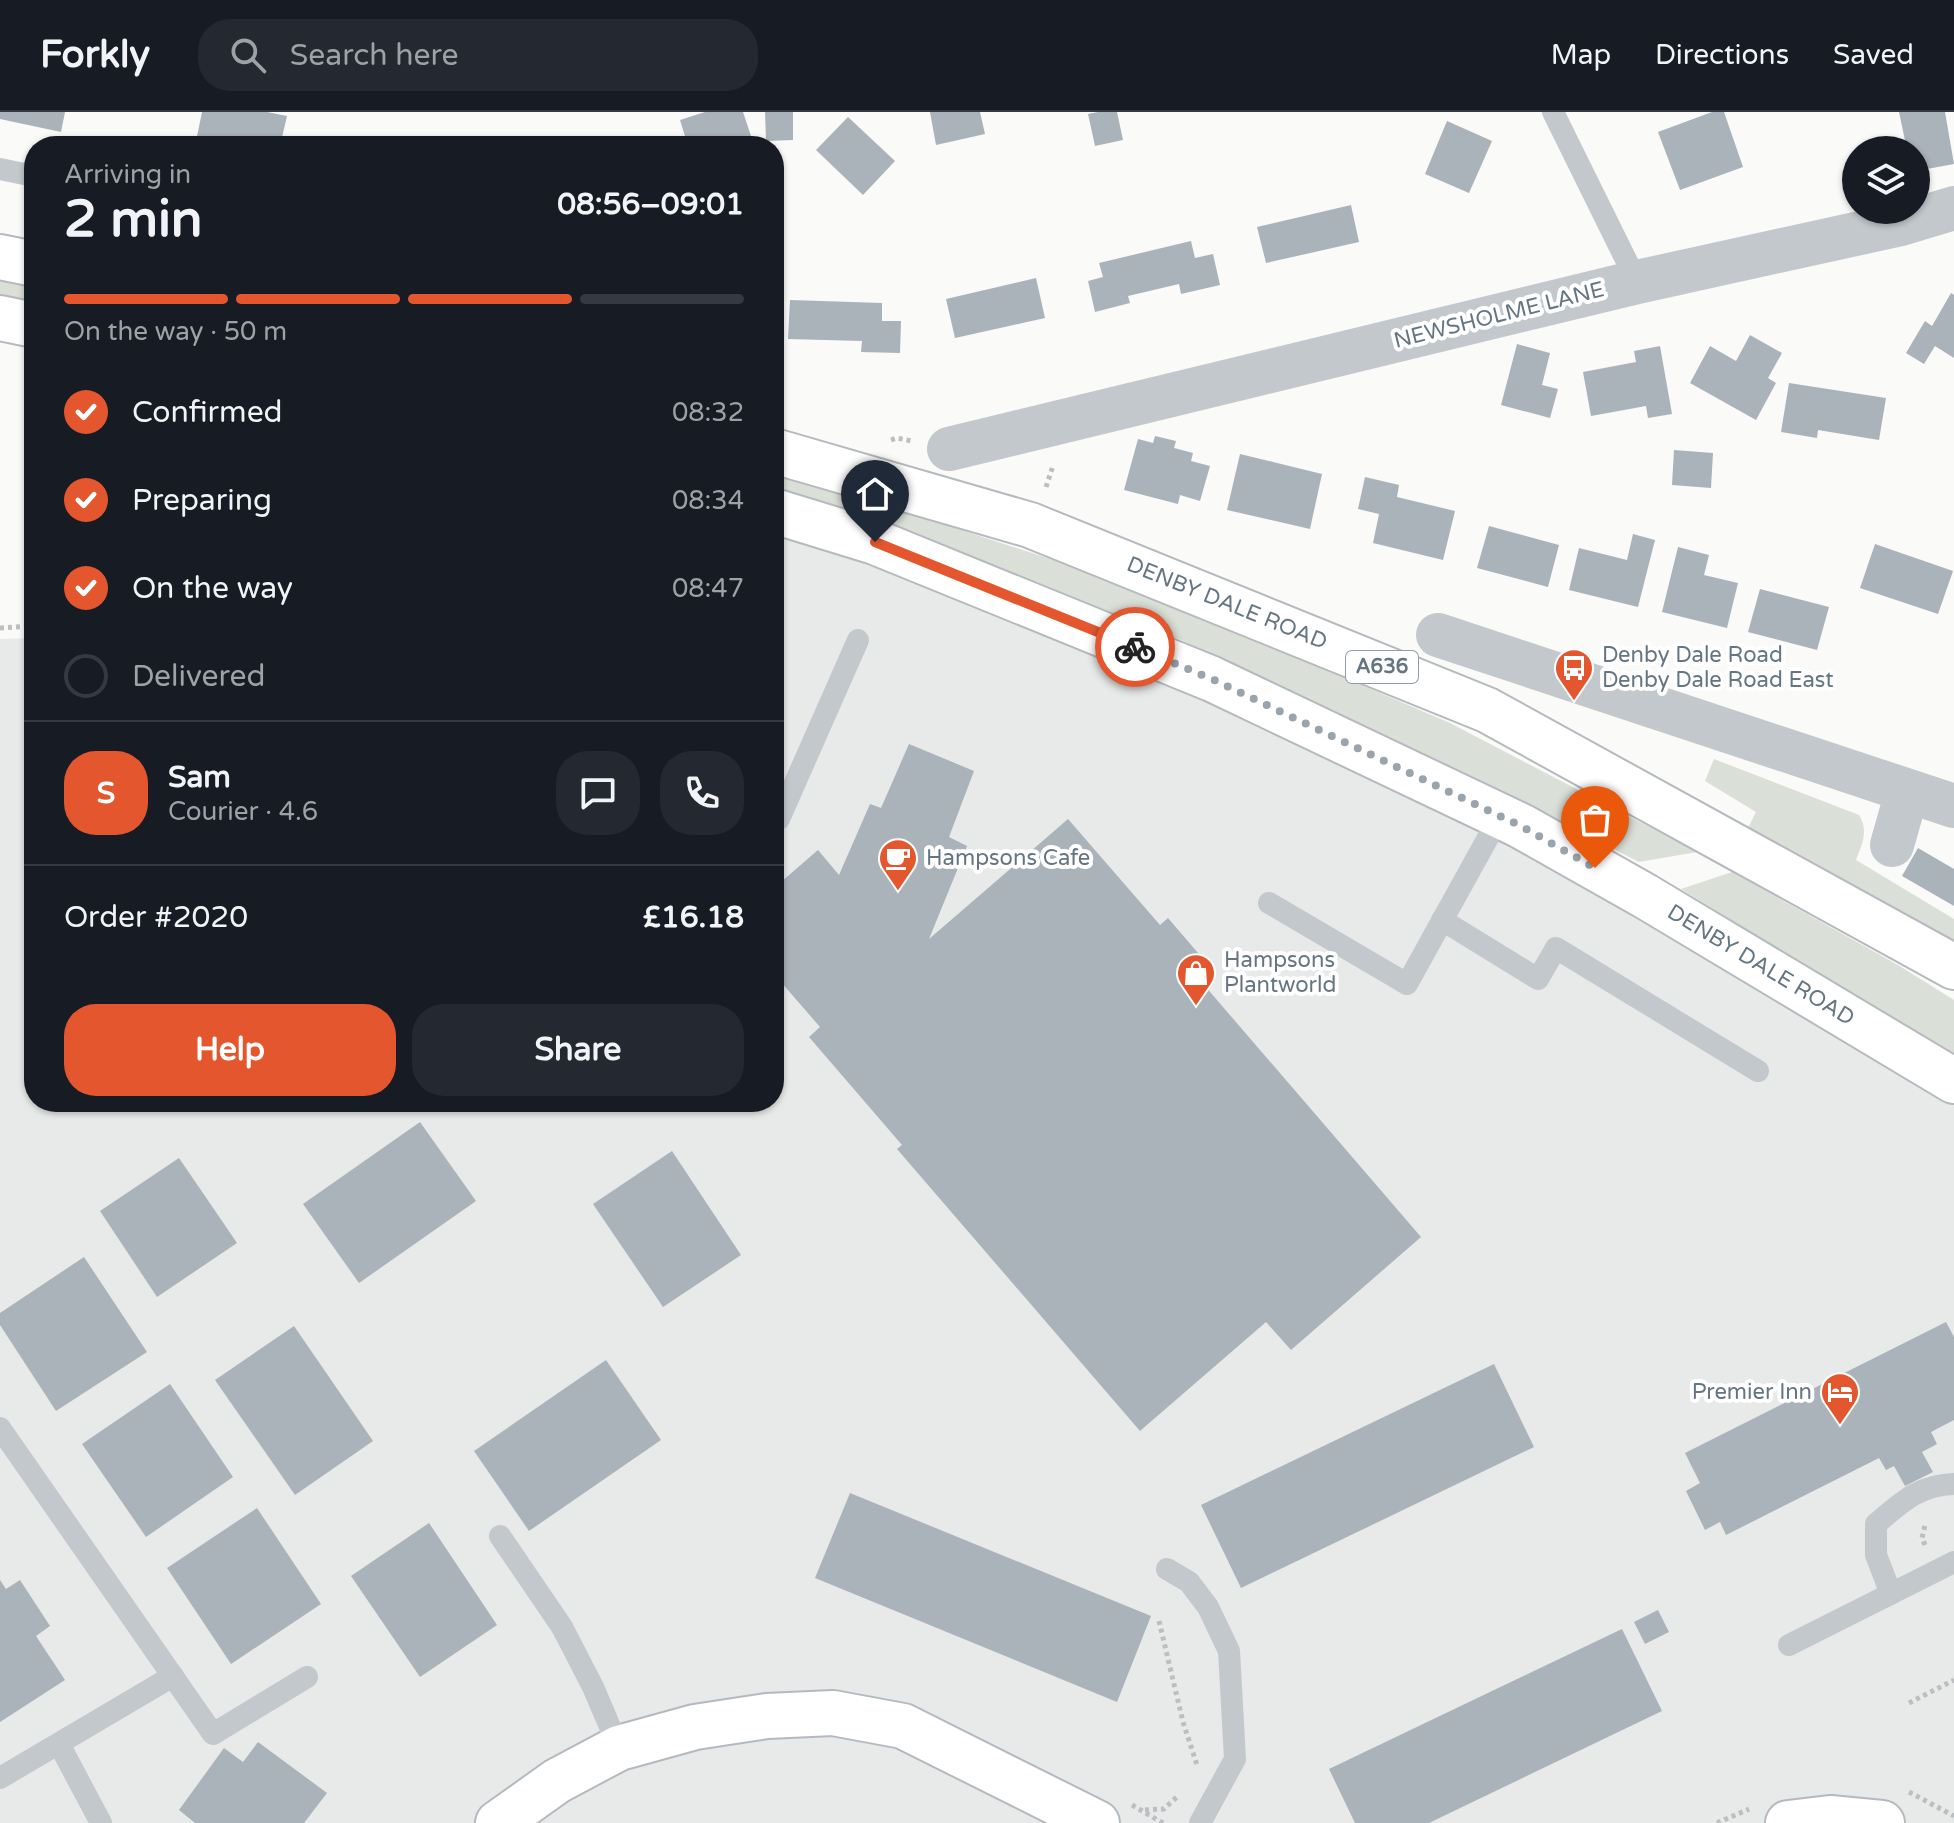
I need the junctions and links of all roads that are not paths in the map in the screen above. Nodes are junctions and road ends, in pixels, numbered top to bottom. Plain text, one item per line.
1 (1553, 112) edge
2 (0, 169) edge
3 (24, 174) edge
4 (1954, 208) edge
5 (0, 257) edge
6 (24, 262) edge
7 (1637, 282) junction
8 (0, 318) edge
9 (24, 323) edge
10 (949, 449) dead end
11 (784, 454) edge
12 (784, 514) edge
13 (1438, 635) dead end
14 (858, 640) dead end
15 (1907, 792) junction
16 (1954, 806) edge
17 (784, 808) edge
18 (1500, 816) junction
19 (1892, 845) dead end
20 (1269, 903) dead end
21 (1442, 920) junction
22 (1954, 967) edge
23 (1758, 1071) dead end
24 (1954, 1081) edge
25 (0, 1428) edge
26 (1954, 1484) edge
27 (500, 1536) dead end
28 (1954, 1562) edge
29 (1167, 1569) dead end
30 (1891, 1594) junction
31 (1789, 1645) dead end
32 (173, 1676) junction
33 (307, 1677) dead end
34 (59, 1744) junction
35 (619, 1748) junction
36 (0, 1778) edge
37 (96, 1821) edge
38 (498, 1823) edge
39 (1097, 1823) edge
40 (1200, 1823) edge
41 (1788, 1823) edge
42 (1882, 1823) edge

1 - 7 lane
2 - 3 lane
4 - 7 street, NEWSHOLME LANE
5 - 6 main road
7 - 10 street, NEWSHOLME LANE
8 - 9 main road
11 - 22 main road, DENBY DALE ROAD / A636
12 - 18 main road, DENBY DALE ROAD
13 - 15 street
14 - 17 lane
15 - 16 street
15 - 19 street
18 - 21 lane
18 - 24 main road, DENBY DALE ROAD
20 - 21 lane
21 - 23 lane
25 - 32 lane
26 - 30 lane
27 - 35 lane
28 - 30 lane
29 - 40 lane
30 - 31 lane
32 - 33 lane
32 - 34 lane
34 - 36 lane
34 - 37 lane
35 - 38 main road
35 - 39 main road
41 - 42 main road

